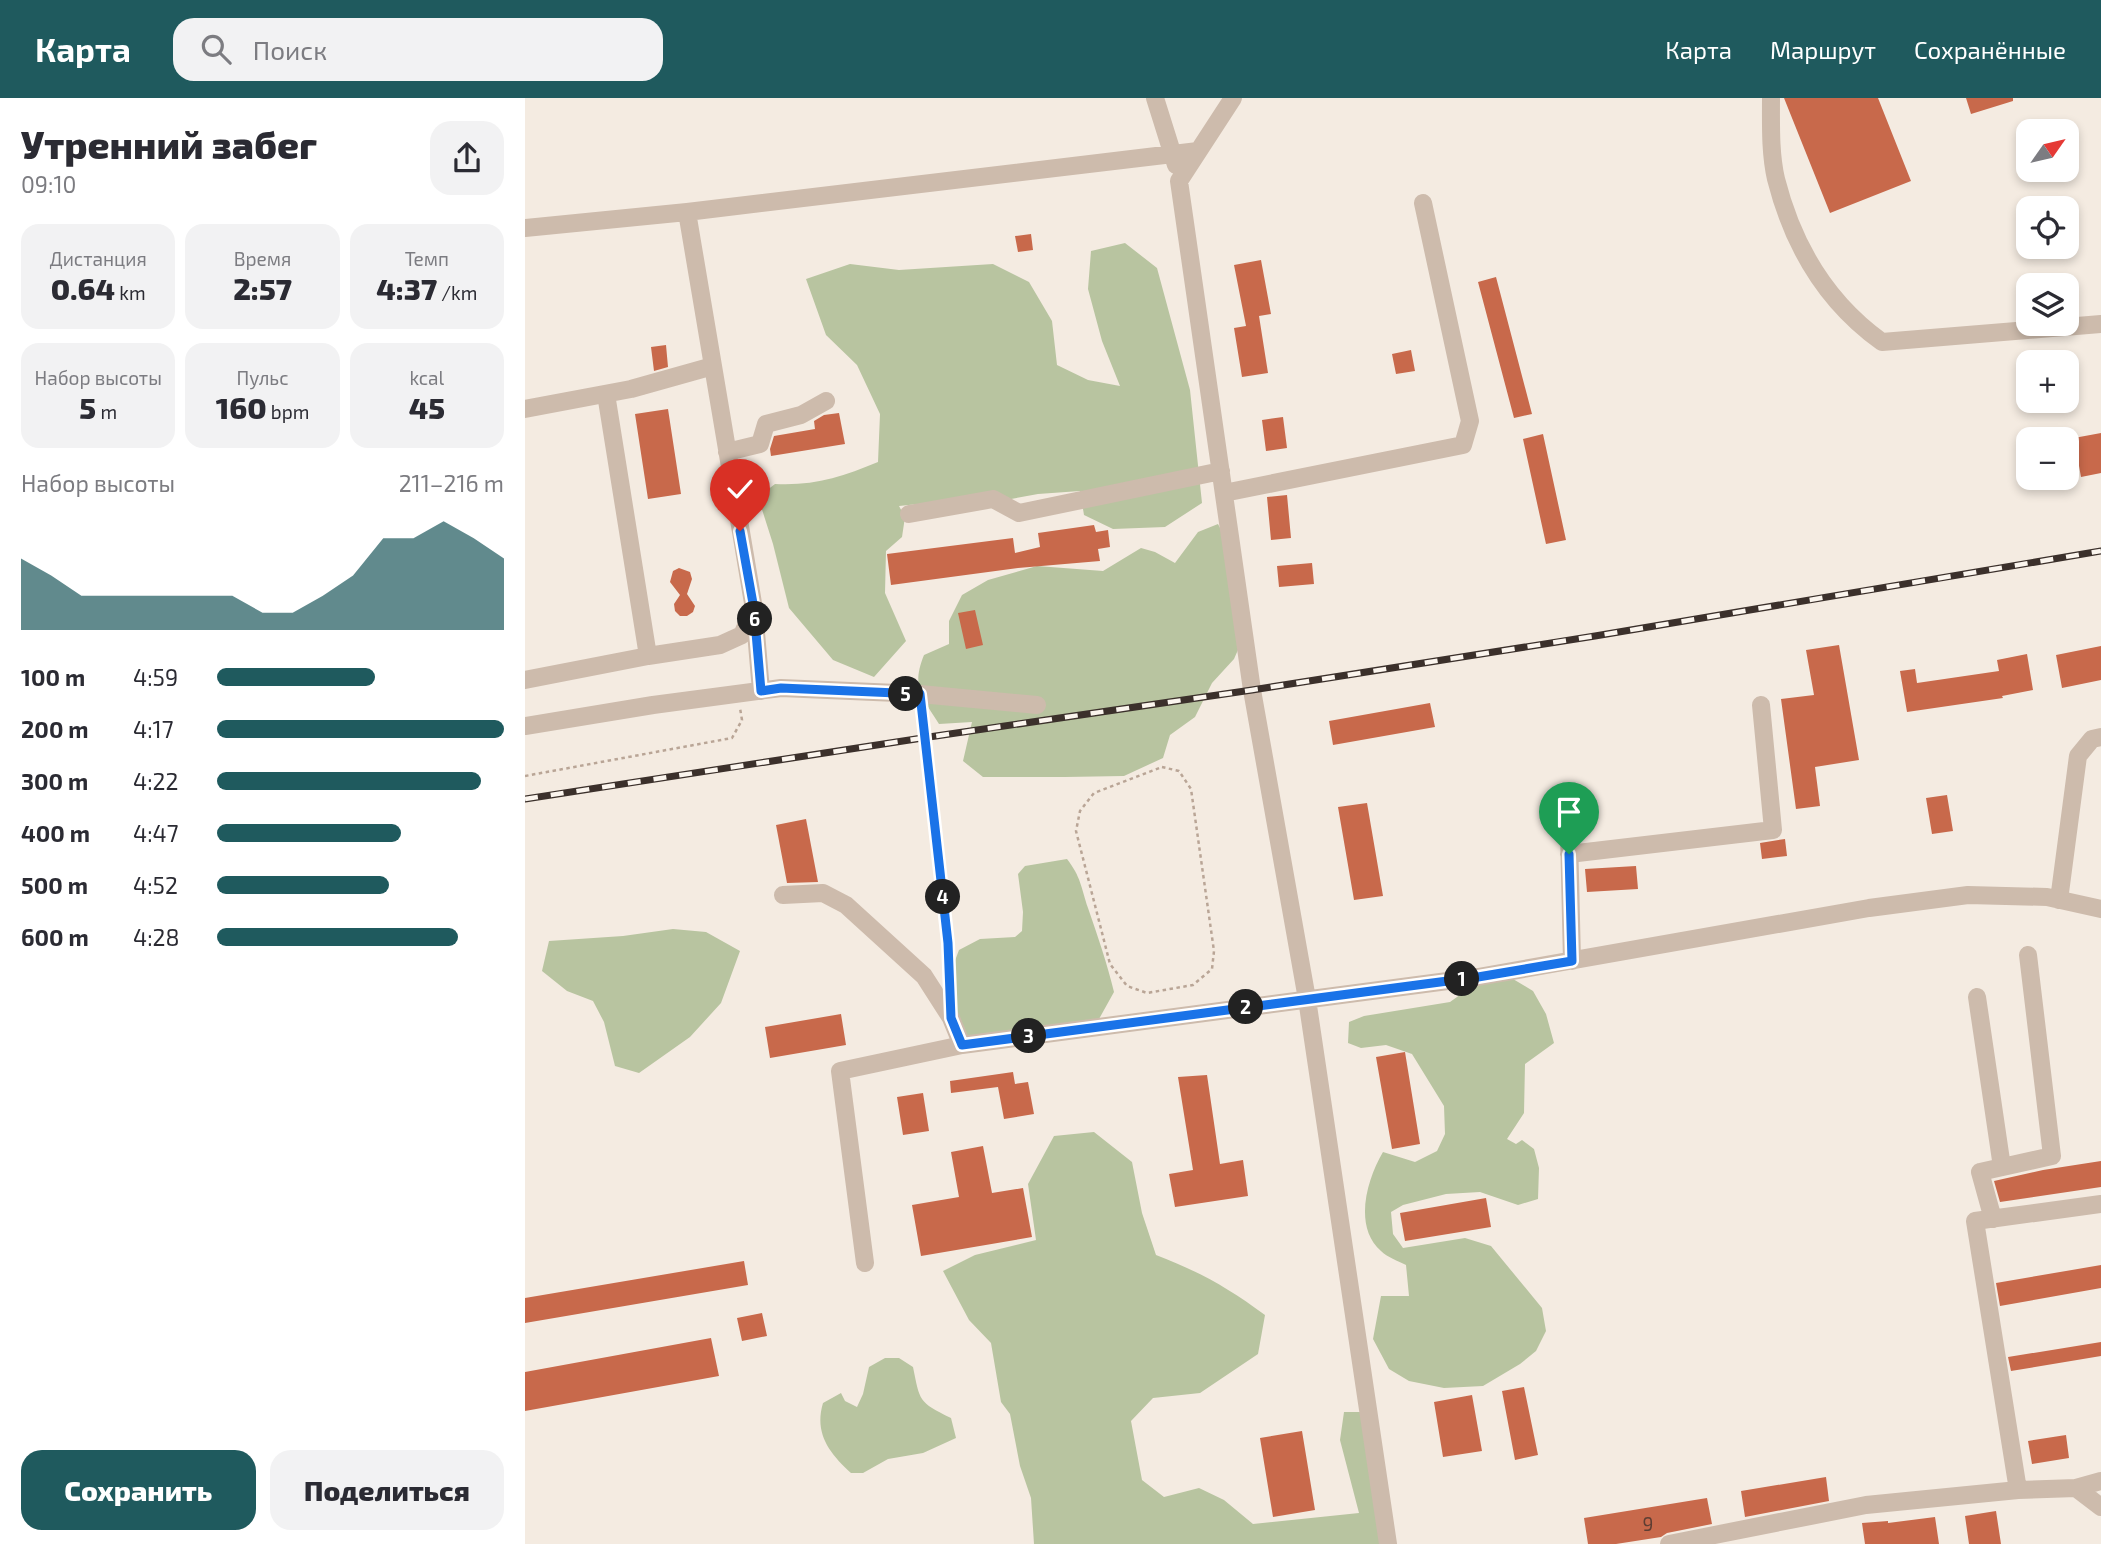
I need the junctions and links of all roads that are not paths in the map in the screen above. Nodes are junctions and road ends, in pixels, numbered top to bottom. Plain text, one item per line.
1 (1155, 98) edge
2 (1233, 98) edge
3 (1770, 98) edge
4 (1198, 151) junction
5 (1173, 154) junction
6 (1179, 181) junction
7 (1423, 203) dead end
8 (687, 212) junction
9 (525, 228) edge
10 (2101, 324) edge
11 (713, 366) junction
12 (605, 394) junction
13 (827, 401) dead end
14 (525, 410) edge
15 (727, 452) junction
16 (1221, 471) junction
17 (1224, 493) junction
18 (909, 514) dead end
19 (754, 609) junction
20 (648, 656) junction
21 (525, 680) edge
22 (761, 691) junction
23 (1037, 705) dead end
24 (1761, 705) dead end
25 (525, 726) edge
26 (2101, 737) edge
27 (1568, 792) dead end
28 (1569, 854) junction
29 (783, 895) dead end
30 (2059, 900) junction
31 (2101, 909) edge
32 (2028, 955) dead end
33 (1572, 961) junction
34 (1977, 997) dead end
35 (1307, 999) junction
36 (962, 1045) junction
37 (2002, 1167) junction
38 (2101, 1204) edge
39 (1993, 1219) junction
40 (865, 1263) dead end
41 (2101, 1481) edge
42 (2076, 1488) junction
43 (2018, 1490) junction
44 (2101, 1507) edge
45 (1736, 1538) edge
46 (1388, 1544) edge
47 (1669, 1544) edge

1 - 5 street
2 - 4 street
3 - 10 street
4 - 5 street
4 - 6 street
5 - 6 street
5 - 8 street
6 - 16 street
7 - 17 street
8 - 9 street
8 - 11 street
11 - 12 street
11 - 15 street
12 - 14 street
12 - 20 street
13 - 15 street
15 - 19 street
16 - 17 street
16 - 18 street
17 - 35 street
19 - 20 street
19 - 22 street
20 - 21 street
22 - 23 street
22 - 25 street
24 - 28 street
26 - 30 street
27 - 28 street
28 - 33 street
29 - 36 street
30 - 31 street
30 - 33 street
32 - 37 street
33 - 35 street
34 - 37 street
35 - 36 street
35 - 46 street
36 - 40 street
37 - 39 street
38 - 39 street
39 - 43 street
41 - 42 street
42 - 43 street
42 - 44 street
43 - 45 street
45 - 47 street

